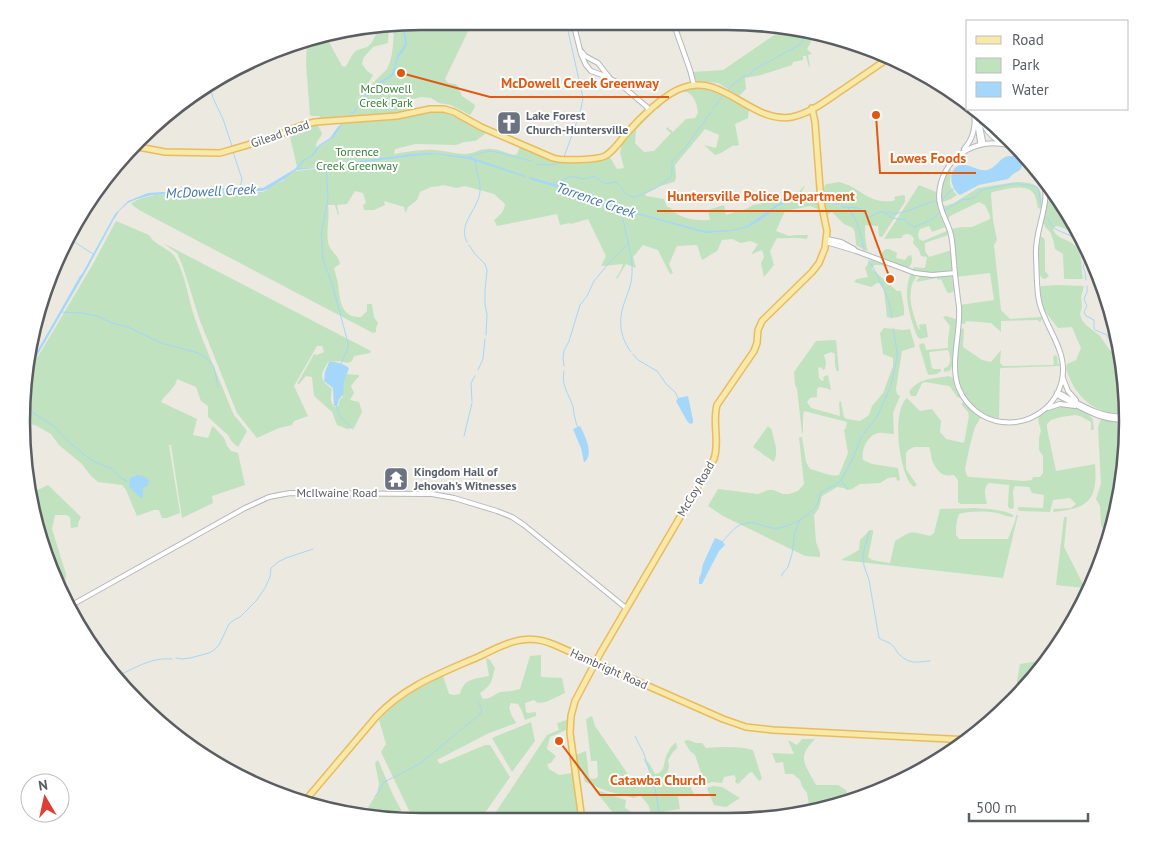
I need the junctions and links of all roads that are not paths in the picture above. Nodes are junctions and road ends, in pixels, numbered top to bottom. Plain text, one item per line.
1 (575, 30) edge
2 (676, 30) edge
3 (580, 50) junction
4 (878, 61) edge
5 (883, 62) edge
6 (612, 79) junction
7 (694, 85) junction
8 (812, 108) junction
9 (648, 110) junction
10 (974, 118) edge
11 (975, 118) edge
12 (980, 122) edge
13 (984, 125) edge
14 (1001, 142) edge
15 (982, 144) junction
16 (1003, 144) edge
17 (142, 148) edge
18 (962, 152) junction
19 (1046, 194) edge
20 (826, 240) junction
21 (955, 273) junction
22 (1063, 375) junction
23 (1057, 393) junction
24 (1083, 407) junction
25 (1045, 409) junction
26 (1119, 419) edge
27 (75, 603) edge
28 (626, 608) junction
29 (595, 662) junction
30 (956, 739) edge
31 (309, 796) edge
32 (581, 813) edge

1 - 3 street
2 - 7 street
3 - 6 street
3 - 6 street
4 - 8 main road, Gilead Road
5 - 8 main road, Gilead Road
6 - 9 street
7 - 8 main road, Gilead Road
7 - 9 main road, Gilead Road
8 - 20 main road, McCoy Road
9 - 17 main road, Gilead Road
10 - 18 street
11 - 15 street
12 - 15 street
13 - 14 street
15 - 16 street
15 - 18 street
18 - 21 street
19 - 22 street
20 - 21 street
20 - 28 main road, McCoy Road
21 - 25 street
22 - 23 street
22 - 24 street
23 - 24 street
23 - 25 street
24 - 25 street
24 - 26 street
27 - 28 street, McIlwaine Road
28 - 29 main road, McCoy Road
29 - 30 main road, Hambright Road
29 - 31 main road, Hambright Road
29 - 32 main road, McCoy Road

